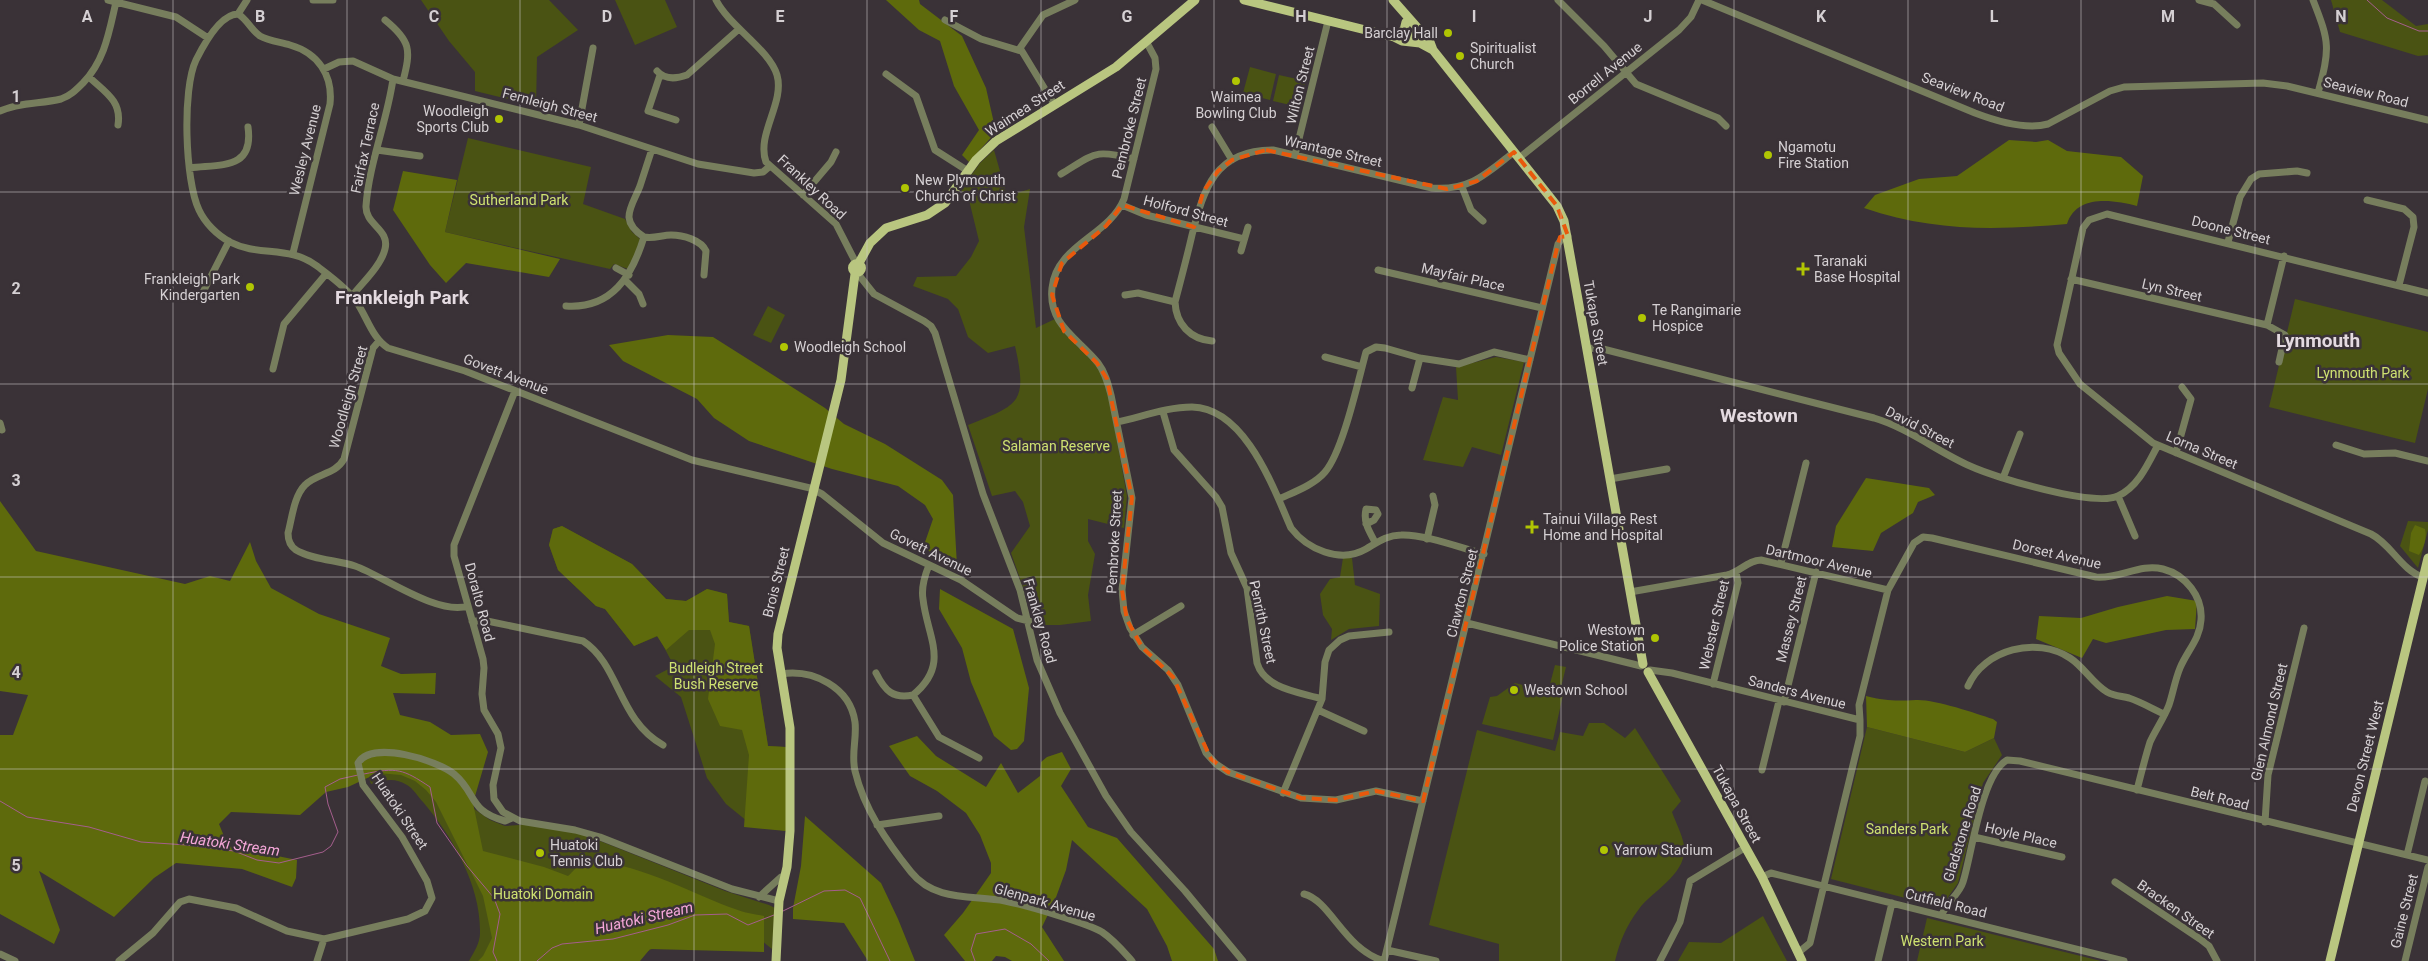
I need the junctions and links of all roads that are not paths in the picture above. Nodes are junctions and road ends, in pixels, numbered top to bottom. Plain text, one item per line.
1 (108, 0) edge
2 (247, 0) edge
3 (313, 0) edge
4 (331, 0) edge
5 (716, 0) edge
6 (1075, 0) edge
7 (1195, 0) edge
8 (1244, 0) edge
9 (1393, 0) edge
10 (1558, 0) edge
11 (1700, 0) edge
12 (2199, 0) edge
13 (2313, 0) edge
14 (2208, 1) edge
15 (116, 2) junction
16 (1063, 2) edge
17 (238, 14) junction
18 (1404, 17) junction
19 (385, 20) dead end
20 (945, 20) dead end
21 (1328, 21) junction
22 (2237, 25) dead end
23 (739, 29) junction
24 (1415, 36) junction
25 (1394, 37) junction
26 (208, 38) junction
27 (1146, 43) junction
28 (593, 48) dead end
29 (1021, 51) junction
30 (324, 68) junction
31 (1625, 73) junction
32 (886, 74) dead end
33 (89, 77) junction
34 (393, 79) junction
35 (403, 81) junction
36 (2318, 93) junction
37 (1054, 104) junction
38 (0, 111) edge
39 (676, 120) dead end
40 (2428, 120) edge
41 (118, 125) dead end
42 (579, 125) junction
43 (1726, 126) dead end
44 (248, 127) dead end
45 (1212, 128) dead end
46 (652, 149) junction
47 (377, 150) junction
48 (836, 152) dead end
49 (1295, 155) junction
50 (1516, 155) junction
51 (420, 156) dead end
52 (1134, 159) junction
53 (1232, 160) junction
54 (770, 166) junction
55 (190, 168) junction
56 (968, 171) junction
57 (2307, 173) dead end
58 (1061, 174) dead end
59 (1462, 187) junction
60 (803, 195) junction
61 (2367, 200) dead end
62 (1122, 205) junction
63 (1483, 221) dead end
64 (1248, 226) dead end
65 (1194, 227) junction
66 (1568, 236) junction
67 (644, 237) junction
68 (1244, 239) junction
69 (229, 241) junction
70 (2228, 242) junction
71 (1241, 251) dead end
72 (292, 253) junction
73 (2284, 256) junction
74 (857, 263) junction
75 (616, 268) dead end
76 (1378, 270) dead end
77 (326, 274) junction
78 (704, 274) dead end
79 (856, 274) junction
80 (627, 278) junction
81 (2071, 279) junction
82 (2399, 286) junction
83 (203, 292) dead end
84 (2428, 292) edge
85 (1125, 295) dead end
86 (352, 296) junction
87 (1176, 302) junction
88 (644, 304) dead end
89 (566, 306) dead end
90 (1542, 308) junction
91 (2266, 325) junction
92 (380, 341) junction
93 (1212, 341) dead end
94 (1587, 348) junction
95 (1325, 357) dead end
96 (1420, 358) junction
97 (1530, 360) junction
98 (2279, 362) dead end
99 (1362, 367) junction
100 (272, 369) dead end
101 (2182, 387) dead end
102 (1412, 388) dead end
103 (515, 391) junction
104 (1163, 412) junction
105 (1116, 422) junction
106 (2020, 434) dead end
107 (2336, 445) dead end
108 (2158, 446) junction
109 (2176, 453) junction
110 (2428, 461) edge
111 (1806, 463) dead end
112 (1666, 469) dead end
113 (2003, 478) junction
114 (1610, 479) junction
115 (813, 490) junction
116 (1433, 496) dead end
117 (2118, 496) junction
118 (1279, 500) junction
119 (1366, 524) dead end
120 (2135, 536) dead end
121 (1427, 539) junction
122 (1376, 542) junction
123 (1484, 554) junction
124 (2428, 558) edge
125 (1781, 563) junction
126 (929, 565) junction
127 (1736, 572) junction
128 (1816, 572) junction
129 (2423, 577) junction
130 (1888, 590) junction
131 (1630, 592) junction
132 (468, 606) junction
133 (1181, 606) dead end
134 (1029, 621) junction
135 (472, 622) junction
136 (1467, 623) junction
137 (2304, 628) dead end
138 (1390, 632) dead end
139 (1133, 634) junction
140 (1645, 668) junction
141 (781, 674) junction
142 (876, 674) dead end
143 (1713, 684) junction
144 (1968, 686) dead end
145 (913, 695) junction
146 (1322, 699) junction
147 (1782, 702) junction
148 (1318, 710) junction
149 (2164, 714) junction
150 (1860, 720) junction
151 (1364, 731) dead end
152 (663, 745) dead end
153 (978, 758) dead end
154 (2007, 760) joint
155 (1762, 770) dead end
156 (2425, 781) dead end
157 (2137, 790) junction
158 (1283, 793) junction
159 (1423, 801) junction
160 (939, 816) dead end
161 (512, 818) junction
162 (2265, 822) junction
163 (877, 825) junction
164 (1974, 837) junction
165 (2358, 844) junction
166 (1746, 847) junction
167 (2407, 855) junction
168 (2062, 857) dead end
169 (2428, 860) edge
170 (2428, 867) edge
171 (784, 876) junction
172 (1762, 877) junction
173 (2115, 882) dead end
174 (1823, 886) junction
175 (1304, 894) dead end
176 (759, 897) junction
177 (1892, 903) junction
178 (779, 908) junction
179 (1942, 915) junction
180 (324, 939) junction
181 (1387, 950) junction
182 (0, 954) edge
183 (1800, 957) edge
184 (15, 961) edge
185 (119, 961) edge
186 (317, 961) edge
187 (776, 961) edge
188 (1132, 961) edge
189 (1243, 961) edge
190 (1384, 961) edge
191 (1436, 961) edge
192 (1660, 961) edge
193 (1878, 961) edge
194 (2124, 961) edge
195 (2217, 961) edge
196 (2330, 961) edge
197 (2405, 961) edge

1 - 15 street
2 - 17 street
3 - 4 street
5 - 23 street, Frankley Road
6 - 16 street
7 - 27 main road, Waimea Street
8 - 21 main road
9 - 18 main road
10 - 31 street
11 - 31 street, Borrell Avenue
11 - 36 street, Seaview Road
12 - 14 street
13 - 36 street
14 - 22 street
15 - 26 street
15 - 33 street
16 - 29 street
17 - 26 street
17 - 30 street
18 - 24 main road
18 - 25 main road
19 - 35 street
20 - 29 street
21 - 25 main road
21 - 49 street, Wilton Street
23 - 39 street
23 - 54 street, Frankley Road
24 - 25 main road
24 - 50 main road, Tukapa Street
26 - 55 street
27 - 37 main road, Waimea Street
27 - 52 street, Pembroke Street
28 - 42 street
29 - 37 street
30 - 34 street, Fernleigh Street
30 - 72 street, Wesley Avenue
31 - 43 street
31 - 50 street, Borrell Avenue
32 - 56 street
33 - 38 street
33 - 41 street
34 - 35 street, Fernleigh Street
34 - 47 street, Fairfax Terrace
35 - 42 street, Fernleigh Street
36 - 40 street, Seaview Road
37 - 56 main road, Waimea Street
42 - 46 street, Fernleigh Street
44 - 55 street
45 - 53 street
46 - 54 street, Fernleigh Street
46 - 67 street
47 - 51 street
47 - 86 street, Fairfax Terrace
48 - 60 street
49 - 53 street, Wrantage Street
49 - 59 street, Wrantage Street
50 - 59 street, Wrantage Street
50 - 66 main road, Tukapa Street
52 - 58 street
52 - 62 street, Pembroke Street
53 - 65 street, Wrantage Street
54 - 60 street, Frankley Road
55 - 69 street
56 - 74 main road, Waimea Street
57 - 70 street
59 - 63 street
60 - 74 street, Frankley Road
61 - 82 street
62 - 65 street, Holford Street
62 - 105 street, Pembroke Street
64 - 68 street, Holford Street
65 - 68 street, Holford Street
65 - 87 street, Wrantage Street
66 - 90 street, Clawton Street
66 - 94 main road, Tukapa Street
67 - 78 street
67 - 80 street
68 - 71 street, Holford Street
69 - 72 street
69 - 83 street
70 - 73 street, Doone Street
70 - 81 street, Doone Street
72 - 77 street
73 - 82 street, Doone Street
73 - 91 street
74 - 79 main road, Brois Street
75 - 80 street
76 - 90 street, Mayfair Place
77 - 86 street
77 - 100 street
79 - 115 main road, Brois Street
79 - 134 street, Frankley Road
80 - 88 street
80 - 89 street
81 - 91 street, Lyn Street
81 - 108 street, Lorna Street
82 - 84 street, Doone Street
85 - 87 street
86 - 92 street
87 - 93 street, Wrantage Street
90 - 97 street, Clawton Street
91 - 98 street, Lyn Street
92 - 103 street, Govett Avenue
92 - 132 street, Woodleigh Street
94 - 113 street, David Street
94 - 114 main road, Tukapa Street
95 - 99 street
96 - 97 street
96 - 99 street
96 - 102 street
97 - 123 street, Clawton Street
99 - 118 street
101 - 109 street
103 - 115 street, Govett Avenue
103 - 132 street, Doralto Road
104 - 105 street
104 - 118 street
104 - 146 street, Penrith Street
105 - 139 street, Pembroke Street
106 - 113 street
107 - 110 street
108 - 109 street, Lorna Street
108 - 117 street
109 - 129 street, Lorna Street
111 - 125 street
112 - 114 street
113 - 117 street, David Street
114 - 131 main road, Tukapa Street
115 - 126 street, Govett Avenue
115 - 141 main road, Brois Street
116 - 121 street
117 - 120 street
118 - 122 street
119 - 122 street
121 - 122 street
121 - 123 street
123 - 136 street, Clawton Street
124 - 129 main road, Devon Street West
125 - 127 street, Dartmoor Avenue
125 - 128 street, Dartmoor Avenue
126 - 134 street, Govett Avenue
126 - 145 street
127 - 131 street, Dartmoor Avenue
127 - 143 street, Webster Street
128 - 130 street, Dartmoor Avenue
128 - 147 street, Massey Street
129 - 165 main road, Devon Street West
130 - 149 street, Dorset Avenue
130 - 150 street, Dorset Avenue
131 - 140 main road, Tukapa Street
132 - 135 street, Doralto Road
133 - 139 street
134 - 189 street, Frankley Road
135 - 152 street
135 - 161 street, Doralto Road
136 - 140 street, Sanders Avenue
136 - 159 street, Clawton Street
137 - 162 street, Glen Almond Street
138 - 146 street
139 - 158 street, Pembroke Street
140 - 143 street, Sanders Avenue
140 - 166 main road, Tukapa Street
141 - 163 street, Glenpark Avenue
141 - 171 main road, Brois Street
142 - 145 street
143 - 147 street, Sanders Avenue
144 - 149 street
145 - 153 street
146 - 148 street
147 - 150 street, Sanders Avenue
147 - 155 street, Massey Street
148 - 151 street
148 - 158 street
149 - 157 street, Dorset Avenue
150 - 174 street, Sanders Avenue
154 - 157 street, Belt Road
154 - 164 street, Gladstone Road
156 - 167 street
157 - 162 street, Belt Road
158 - 159 street, Pembroke Street
159 - 181 street, Clawton Street
160 - 163 street
161 - 176 street, Huatoki Street
161 - 180 street, Huatoki Street
162 - 165 street, Belt Road
163 - 188 street, Glenpark Avenue
164 - 168 street, Hoyle Place
164 - 179 street, Gladstone Road
165 - 167 street, Belt Road
165 - 196 main road, Devon Street West
166 - 172 main road, Tukapa Street
166 - 192 street
167 - 169 street, Belt Road
170 - 197 street, Gaine Street
171 - 176 street
171 - 178 main road, Brois Street
172 - 174 street, Cutfield Road
172 - 183 main road, Tukapa Street
173 - 195 street, Bracken Street
174 - 177 street, Cutfield Road
174 - 183 street, Sanders Avenue
175 - 190 street
176 - 178 street, Huatoki Street
177 - 179 street, Cutfield Road
177 - 193 street
178 - 187 main road
179 - 194 street, Cutfield Road
180 - 185 street, Huatoki Street
180 - 186 street
181 - 190 street, Clawton Street
181 - 191 street
182 - 184 street

